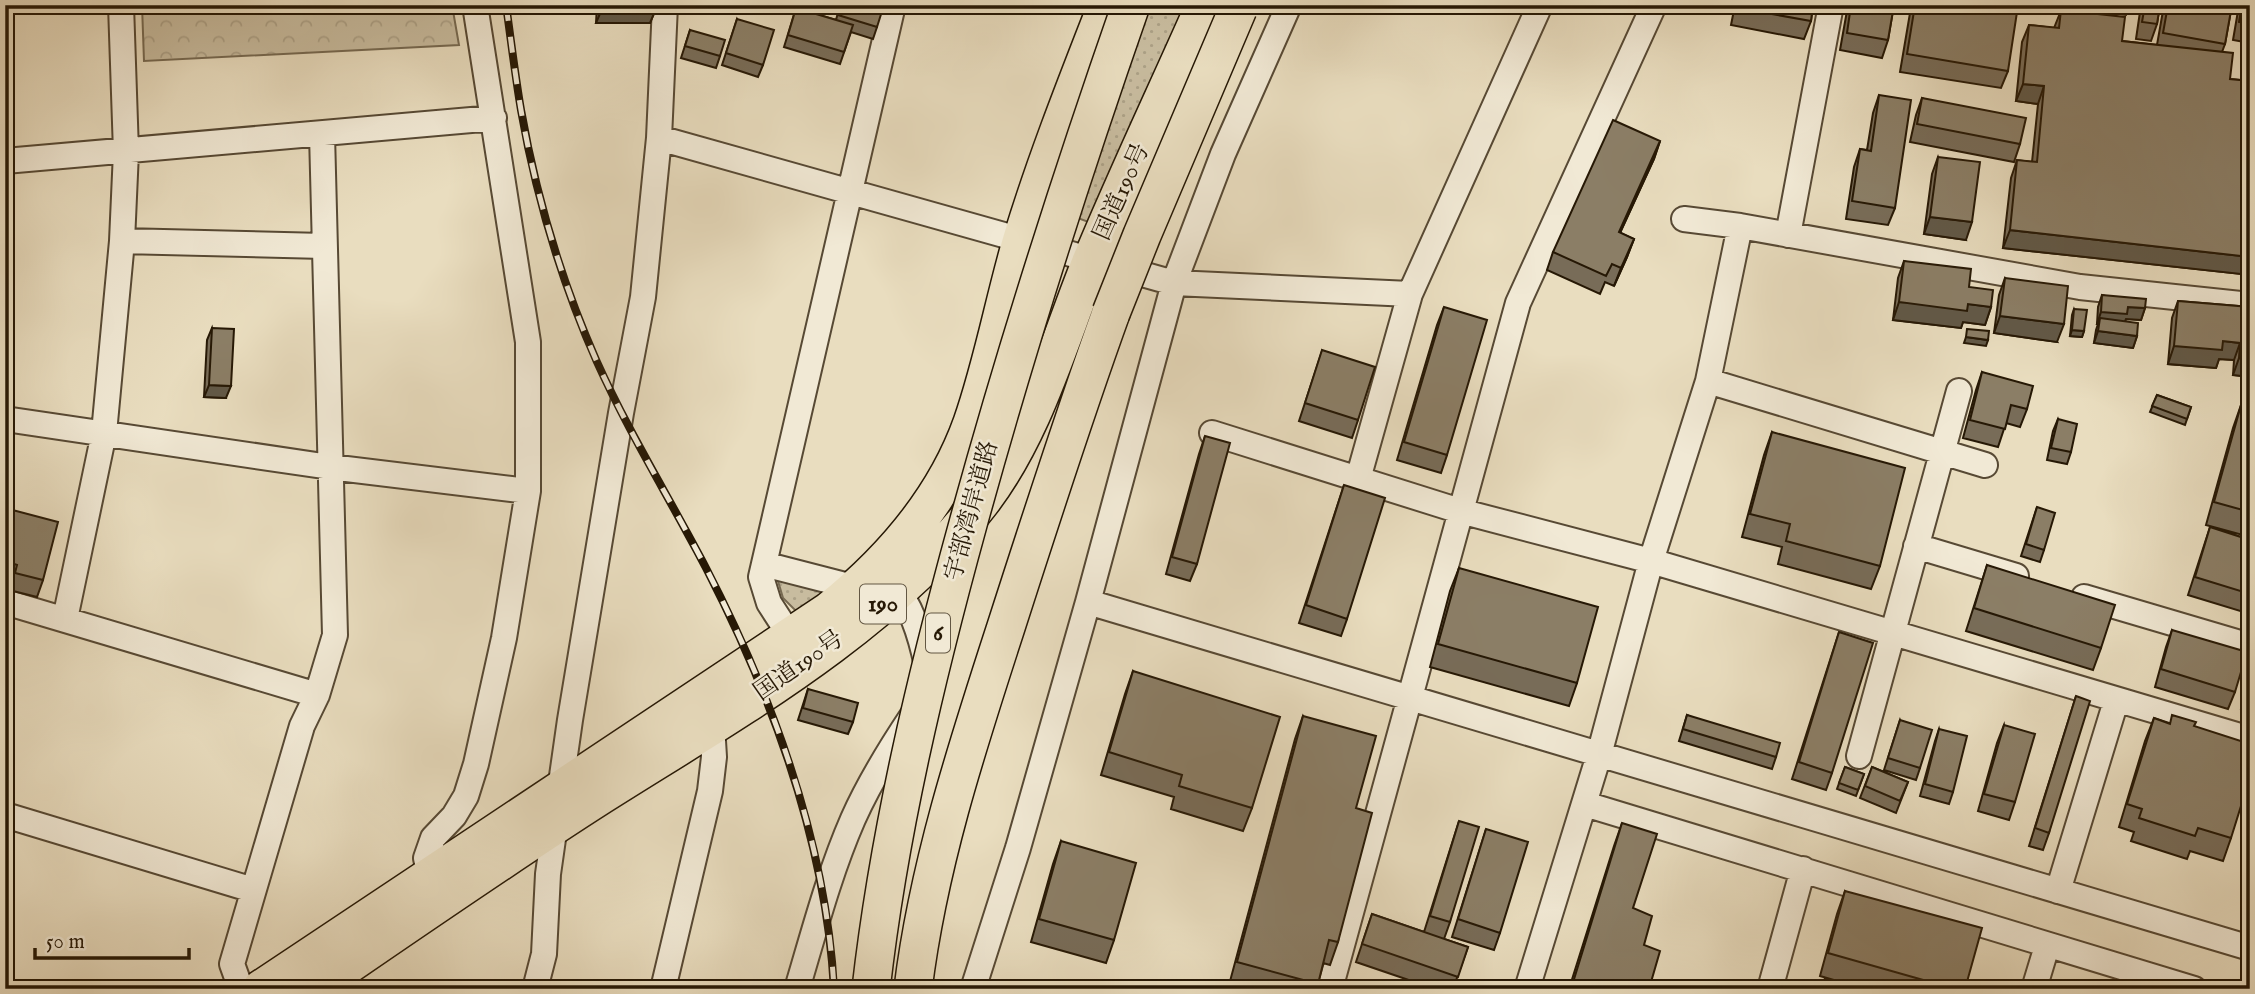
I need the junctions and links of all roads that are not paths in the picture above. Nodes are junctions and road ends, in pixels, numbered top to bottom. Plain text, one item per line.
1 (121, 5) edge
2 (475, 5) edge
3 (665, 5) edge
4 (893, 5) edge
5 (1107, 5) edge
6 (1131, 5) edge
7 (1289, 5) edge
8 (1540, 5) edge
9 (1654, 5) edge
10 (1831, 5) edge
11 (1228, 6) edge
12 (494, 118) junction
13 (322, 134) junction
14 (659, 138) junction
15 (125, 152) junction
16 (5, 161) edge
17 (849, 191) junction
18 (1684, 219) dead end
19 (1740, 226) junction
20 (1788, 235) junction
21 (1022, 239) junction
22 (122, 241) junction
23 (324, 246) junction
24 (1092, 261) junction
25 (1174, 283) junction
26 (1410, 294) junction
27 (2250, 305) edge
28 (1708, 381) junction
29 (1959, 391) dead end
30 (5, 419) edge
31 (104, 433) junction
32 (1212, 433) dead end
33 (1942, 453) junction
34 (1985, 465) dead end
35 (330, 467) junction
36 (1358, 479) junction
37 (528, 491) junction
38 (1460, 511) junction
39 (1916, 546) junction
40 (1651, 561) junction
41 (764, 564) junction
42 (879, 582) junction
43 (2036, 582) edge
44 (2063, 590) edge
45 (5, 602) edge
46 (1088, 602) junction
47 (65, 619) junction
48 (1892, 633) junction
49 (791, 637) junction
50 (2250, 646) edge
51 (317, 695) junction
52 (1411, 698) junction
53 (2116, 701) junction
54 (704, 713) junction
55 (2250, 739) edge
56 (1599, 755) junction
57 (1859, 756) dead end
58 (1585, 804) junction
59 (558, 808) junction
60 (5, 815) edge
61 (1803, 869) junction
62 (430, 877) junction
63 (253, 890) junction
64 (2058, 891) junction
65 (2047, 946) junction
66 (2250, 948) edge
67 (241, 989) edge
68 (261, 989) edge
69 (313, 989) edge
70 (535, 989) edge
71 (663, 989) edge
72 (797, 989) edge
73 (871, 989) edge
74 (913, 989) edge
75 (974, 989) edge
76 (1330, 989) edge
77 (1527, 989) edge
78 (1770, 989) edge
79 (2034, 989) edge
80 (2194, 989) edge

1 - 15 street
2 - 12 street
3 - 14 street
4 - 17 street
5 - 21 highway, 国道190号 / 190
6 - 73 highway, 宇部湾岸道路 / 6, bridge
7 - 25 street
8 - 26 street
9 - 38 street
10 - 20 street
11 - 24 highway, 国道190号 / 190
11 - 74 highway, bridge
12 - 13 street
12 - 37 street
13 - 15 street
13 - 23 street
14 - 17 street
14 - 59 street
15 - 16 street
15 - 22 street
17 - 21 street
17 - 41 street
18 - 19 street
19 - 20 street
19 - 28 street
20 - 27 street
21 - 24 street
21 - 42 highway, 国道190号 / 190
22 - 23 street
22 - 31 street
23 - 35 street
24 - 25 street
24 - 42 highway, 国道190号 / 190
25 - 26 street
25 - 46 street
26 - 36 street
28 - 33 street
28 - 40 street
29 - 33 street
30 - 31 street
31 - 35 street
31 - 47 street
32 - 36 street
33 - 34 street
33 - 39 street
35 - 37 street
35 - 51 street
36 - 38 street
37 - 62 street
38 - 40 street
38 - 52 street
39 - 43 street
39 - 48 street
40 - 48 street
40 - 56 street
41 - 42 street
41 - 49 street
42 - 49 highway, 国道190号 / 190
42 - 54 highway, 国道190号 / 190
42 - 72 street
44 - 50 street
45 - 47 street
46 - 52 street
46 - 75 street
47 - 51 street
48 - 53 street
48 - 57 street
49 - 54 highway, 国道190号 / 190
51 - 63 street
52 - 56 street
52 - 76 street
53 - 55 street
53 - 64 street
54 - 59 highway, 国道190号 / 190
54 - 71 street
56 - 58 street
56 - 64 street
58 - 61 street
58 - 77 street
59 - 62 highway, 国道190号 / 190
59 - 69 highway, 国道190号 / 190
59 - 70 street
60 - 63 street
61 - 65 street
61 - 78 street
62 - 68 highway, 国道190号 / 190
63 - 67 street
64 - 66 street
65 - 79 street
65 - 80 street

